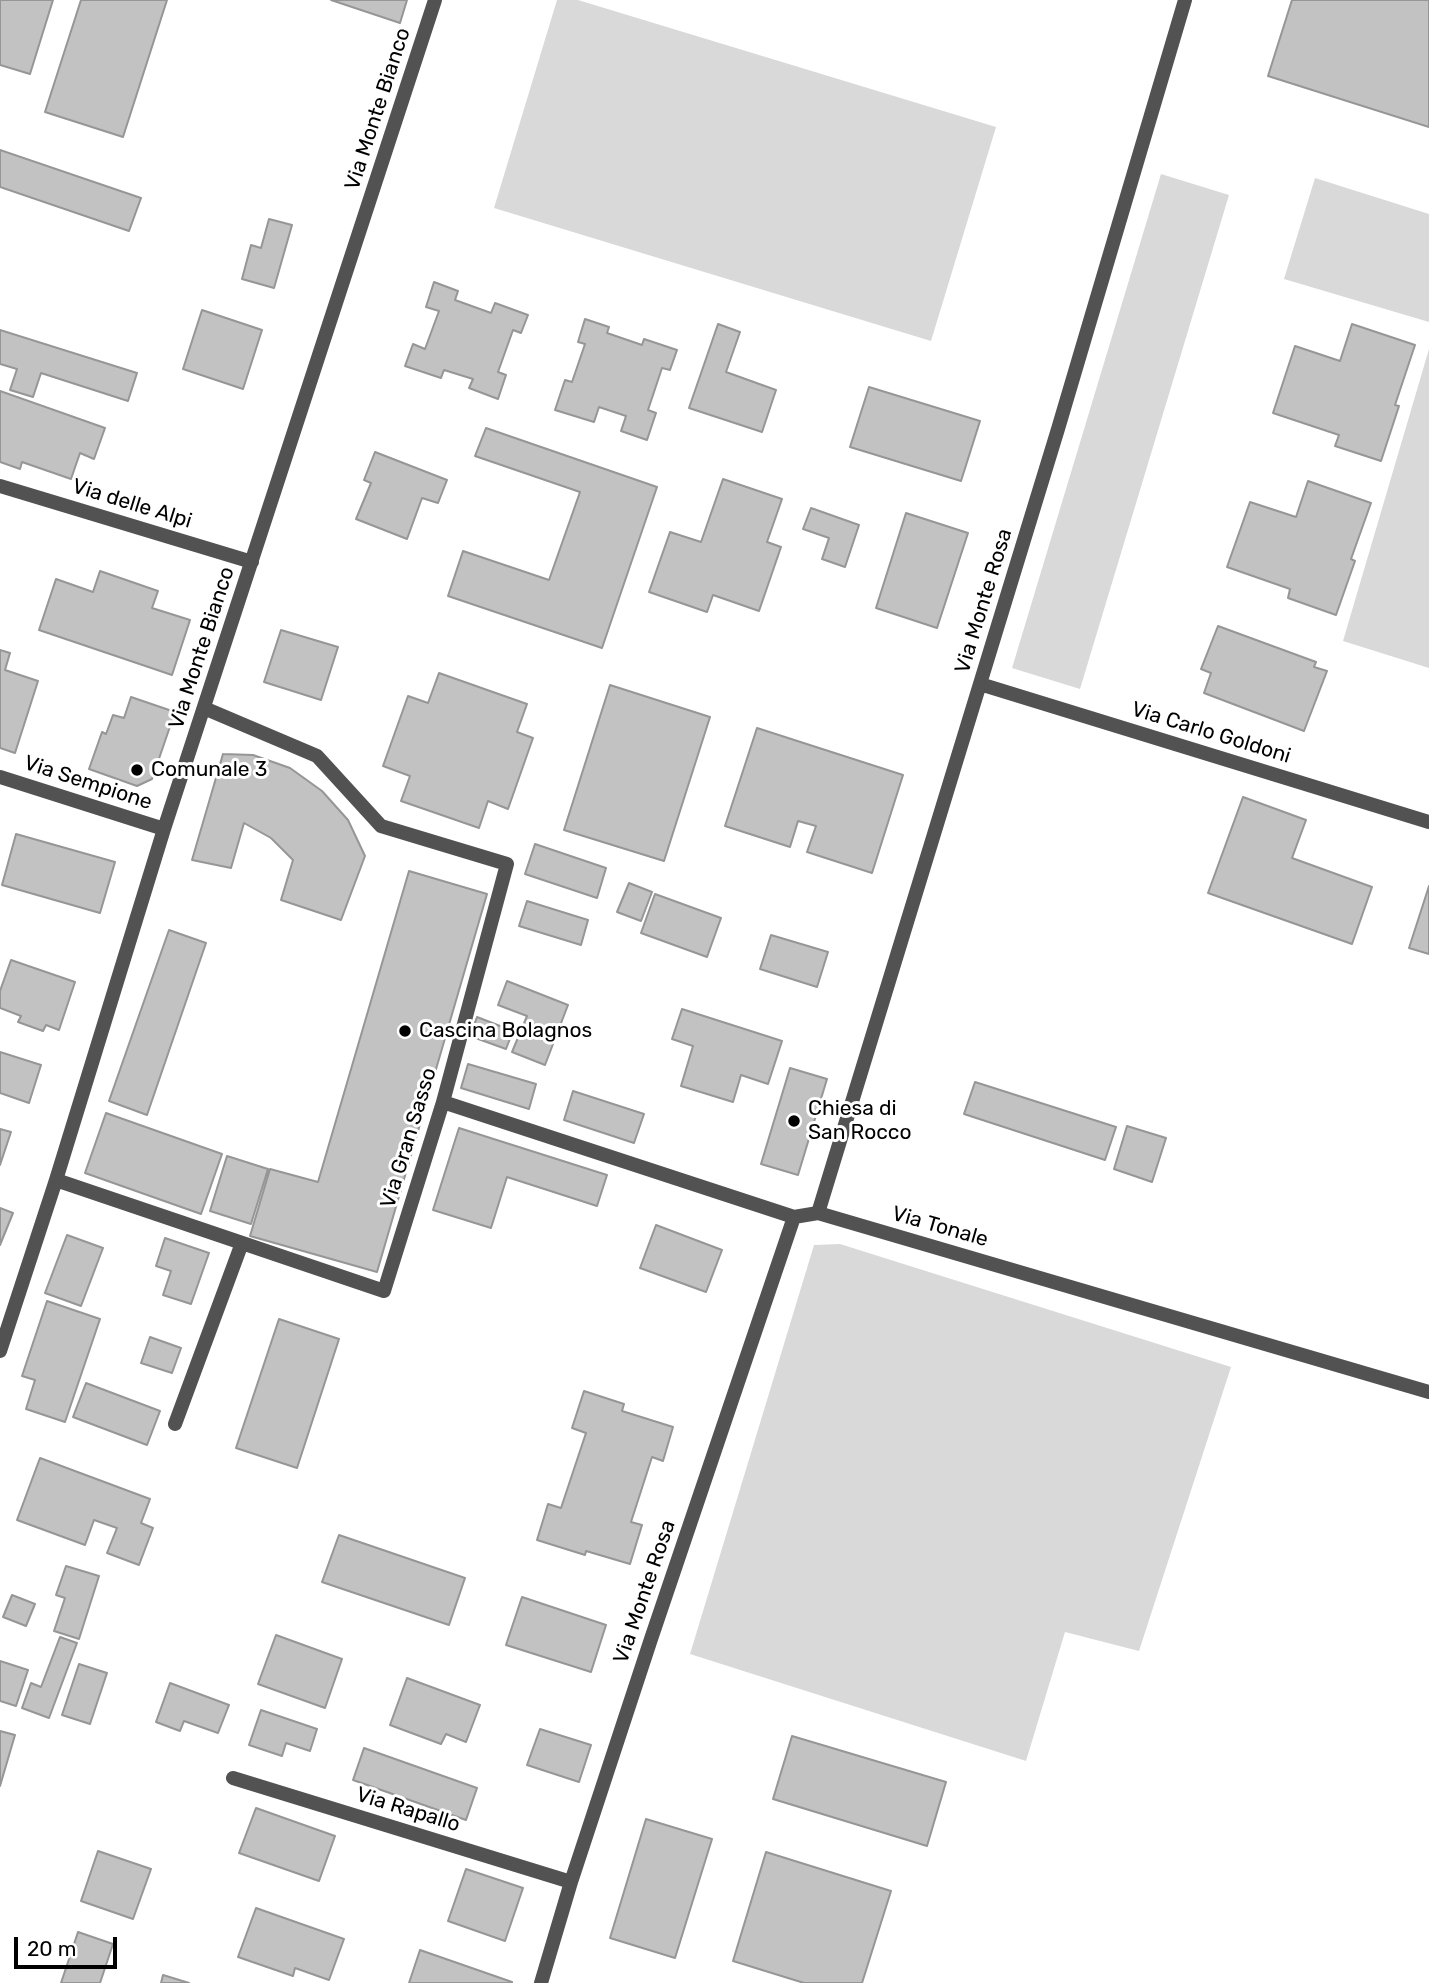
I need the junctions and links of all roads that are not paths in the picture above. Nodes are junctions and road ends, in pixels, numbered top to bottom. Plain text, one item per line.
1 (435, 0) edge
2 (1185, 0) edge
3 (0, 486) edge
4 (253, 562) junction
5 (980, 684) junction
6 (204, 708) junction
7 (0, 777) edge
8 (1429, 822) edge
9 (164, 830) junction
10 (443, 1102) junction
11 (56, 1180) junction
12 (818, 1213) junction
13 (794, 1217) junction
14 (242, 1242) junction
15 (0, 1351) edge
16 (1429, 1392) edge
17 (175, 1424) dead end
18 (233, 1778) dead end
19 (571, 1882) junction
20 (541, 1983) edge

1 - 4 street, Via Monte Bianco
2 - 5 street, Via Monte Rosa
3 - 4 street, Via delle Alpi
4 - 6 street, Via Monte Bianco
5 - 8 street, Via Carlo Goldoni
5 - 12 street, Via Monte Rosa
6 - 9 street, Via Monte Bianco
6 - 10 street, Via Gran Sasso
7 - 9 street, Via Sempione
9 - 11 street, Via Monte Bianco
10 - 13 street, Via Tonale
10 - 14 street, Via Gran Sasso
11 - 14 street
11 - 15 street, Via Monte Bianco
12 - 13 street, Via Tonale
12 - 16 street, Via Tonale
13 - 19 street, Via Monte Rosa
14 - 17 street
18 - 19 street, Via Rapallo
19 - 20 street, Via Monte Rosa

